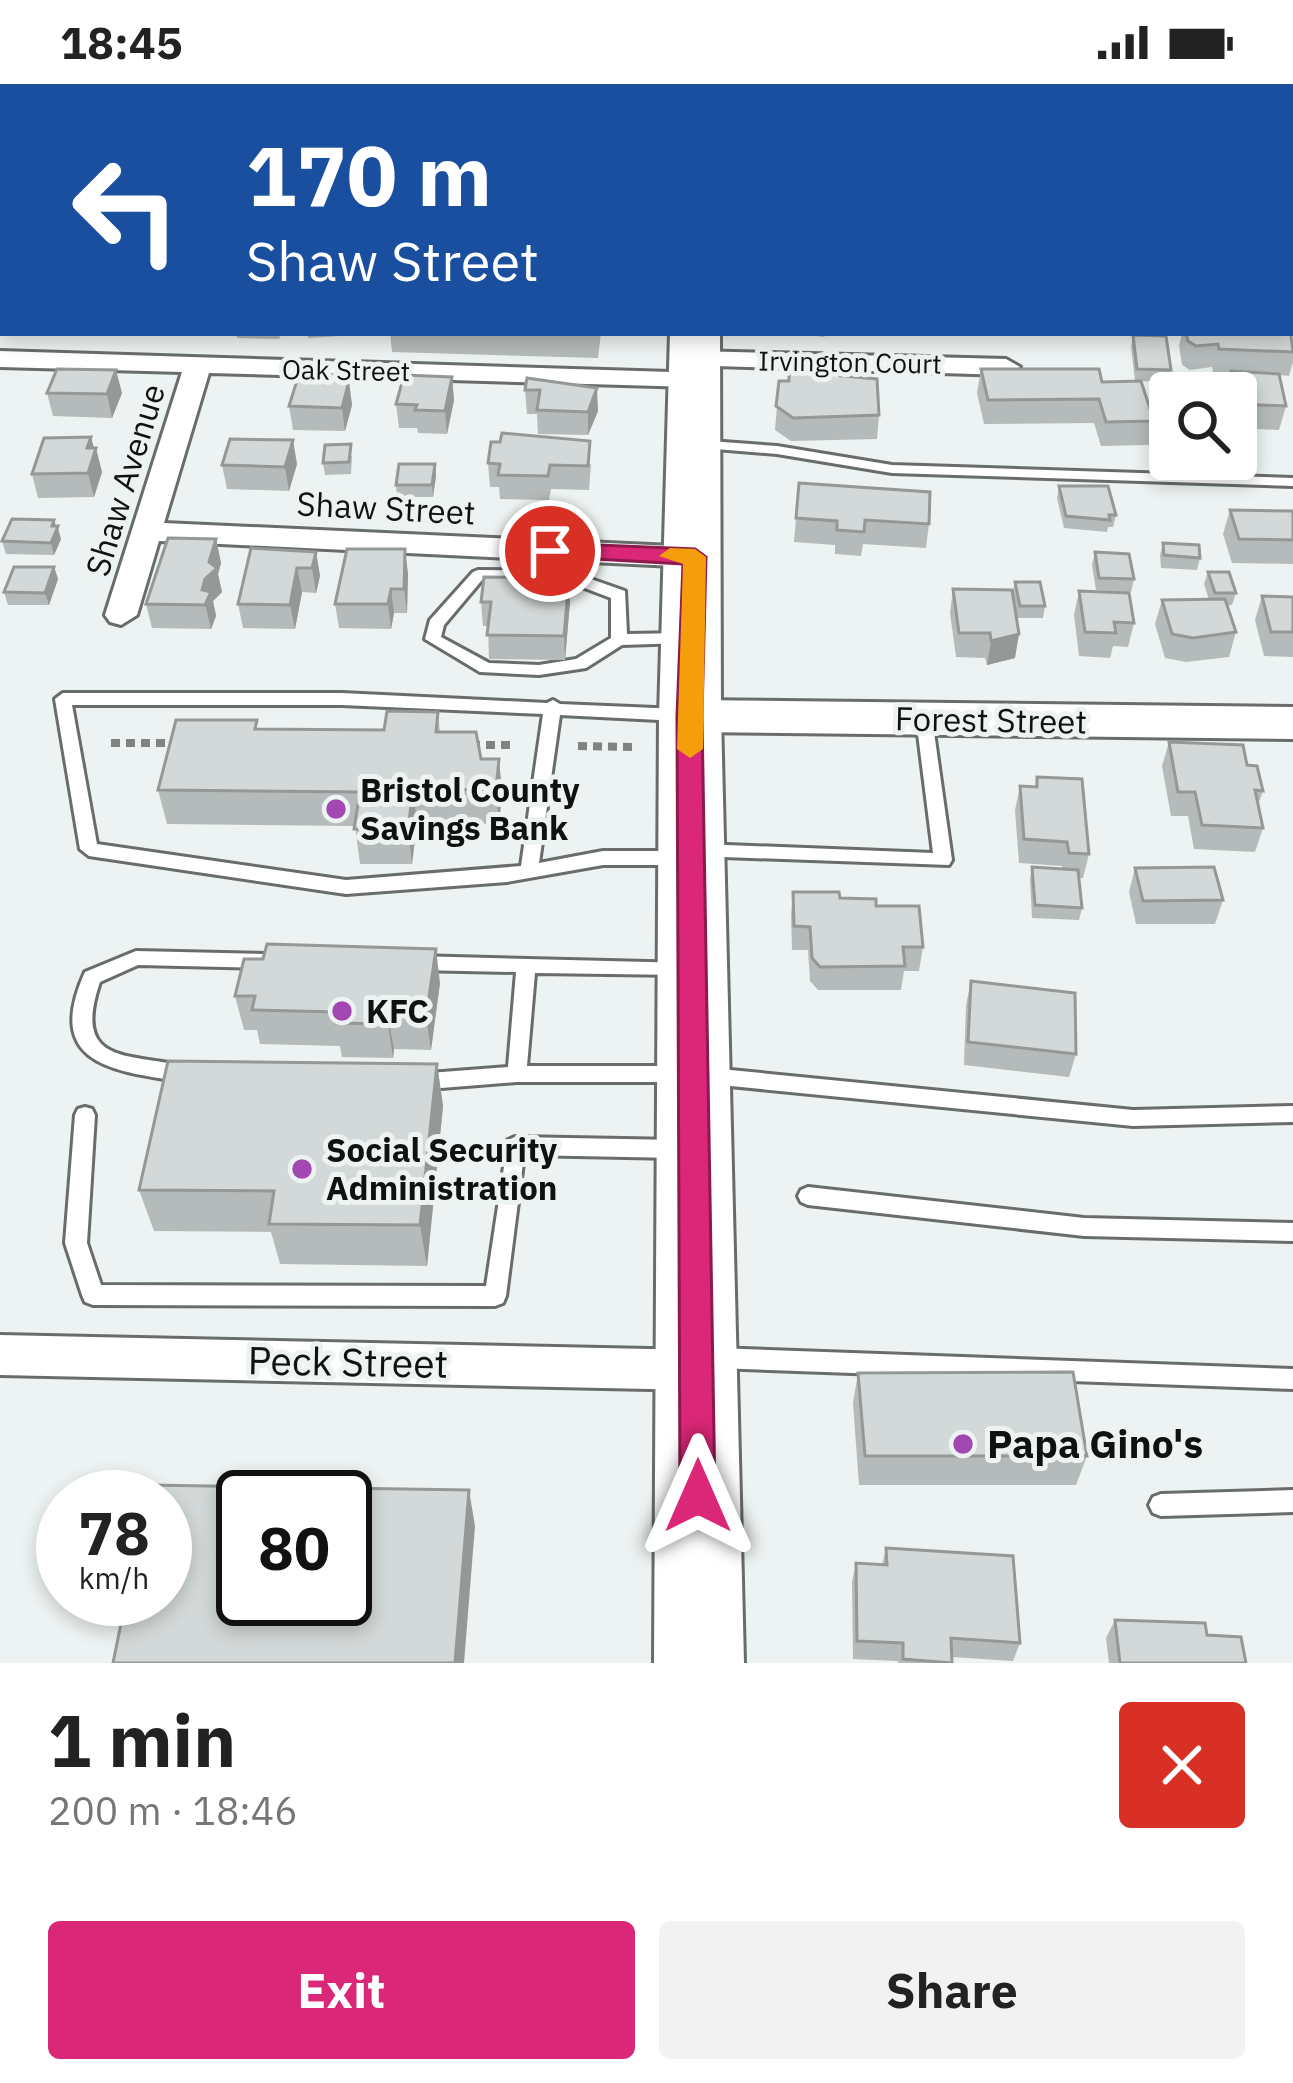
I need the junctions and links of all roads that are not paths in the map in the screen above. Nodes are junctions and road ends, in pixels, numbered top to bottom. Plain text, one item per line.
1 (98, 336) edge
2 (694, 357) edge
3 (0, 359) edge
4 (87, 363) junction
5 (197, 367) junction
6 (1006, 367) edge
7 (691, 443) junction
8 (1293, 482) edge
9 (146, 531) junction
10 (695, 557) junction
11 (510, 563) junction
12 (122, 615) dead end
13 (693, 638) junction
14 (619, 640) junction
15 (553, 706) junction
16 (924, 718) junction
17 (1293, 723) edge
18 (663, 731) junction
19 (691, 854) junction
20 (530, 870) junction
21 (297, 961) edge
22 (388, 963) edge
23 (526, 965) junction
24 (692, 968) junction
25 (517, 1074) junction
26 (693, 1074) junction
27 (215, 1078) edge
28 (396, 1082) edge
29 (1293, 1114) edge
30 (85, 1115) dead end
31 (694, 1149) junction
32 (808, 1196) dead end
33 (1293, 1232) edge
34 (0, 1355) edge
35 (696, 1363) junction
36 (1293, 1379) edge
37 (1293, 1501) edge
38 (1161, 1505) dead end
39 (699, 1663) edge

1 - 4 street
2 - 5 street, Oak Street
2 - 6 street, Irvington Court
2 - 7 highway
3 - 4 street, Oak Street
4 - 5 street, Oak Street
5 - 9 street, Shaw Avenue
7 - 8 lane
7 - 10 highway
9 - 11 street, Shaw Street
9 - 12 street, Shaw Avenue
10 - 11 street, Shaw Street
10 - 13 highway
11 - 14 lane
11 - 14 lane
13 - 14 lane
13 - 18 highway
15 - 18 lane
15 - 20 lane
15 - 20 lane
16 - 17 main road, Forest Street
16 - 18 main road, Forest Street
16 - 19 lane
18 - 19 highway
19 - 20 lane
19 - 24 highway
21 - 27 lane
22 - 23 lane
23 - 24 lane
23 - 25 lane
24 - 26 highway
25 - 26 lane
25 - 28 lane
26 - 29 lane
26 - 31 highway
30 - 31 lane
31 - 35 highway
32 - 33 lane
34 - 35 street, Peck Street
35 - 36 lane
35 - 39 highway
37 - 38 lane

